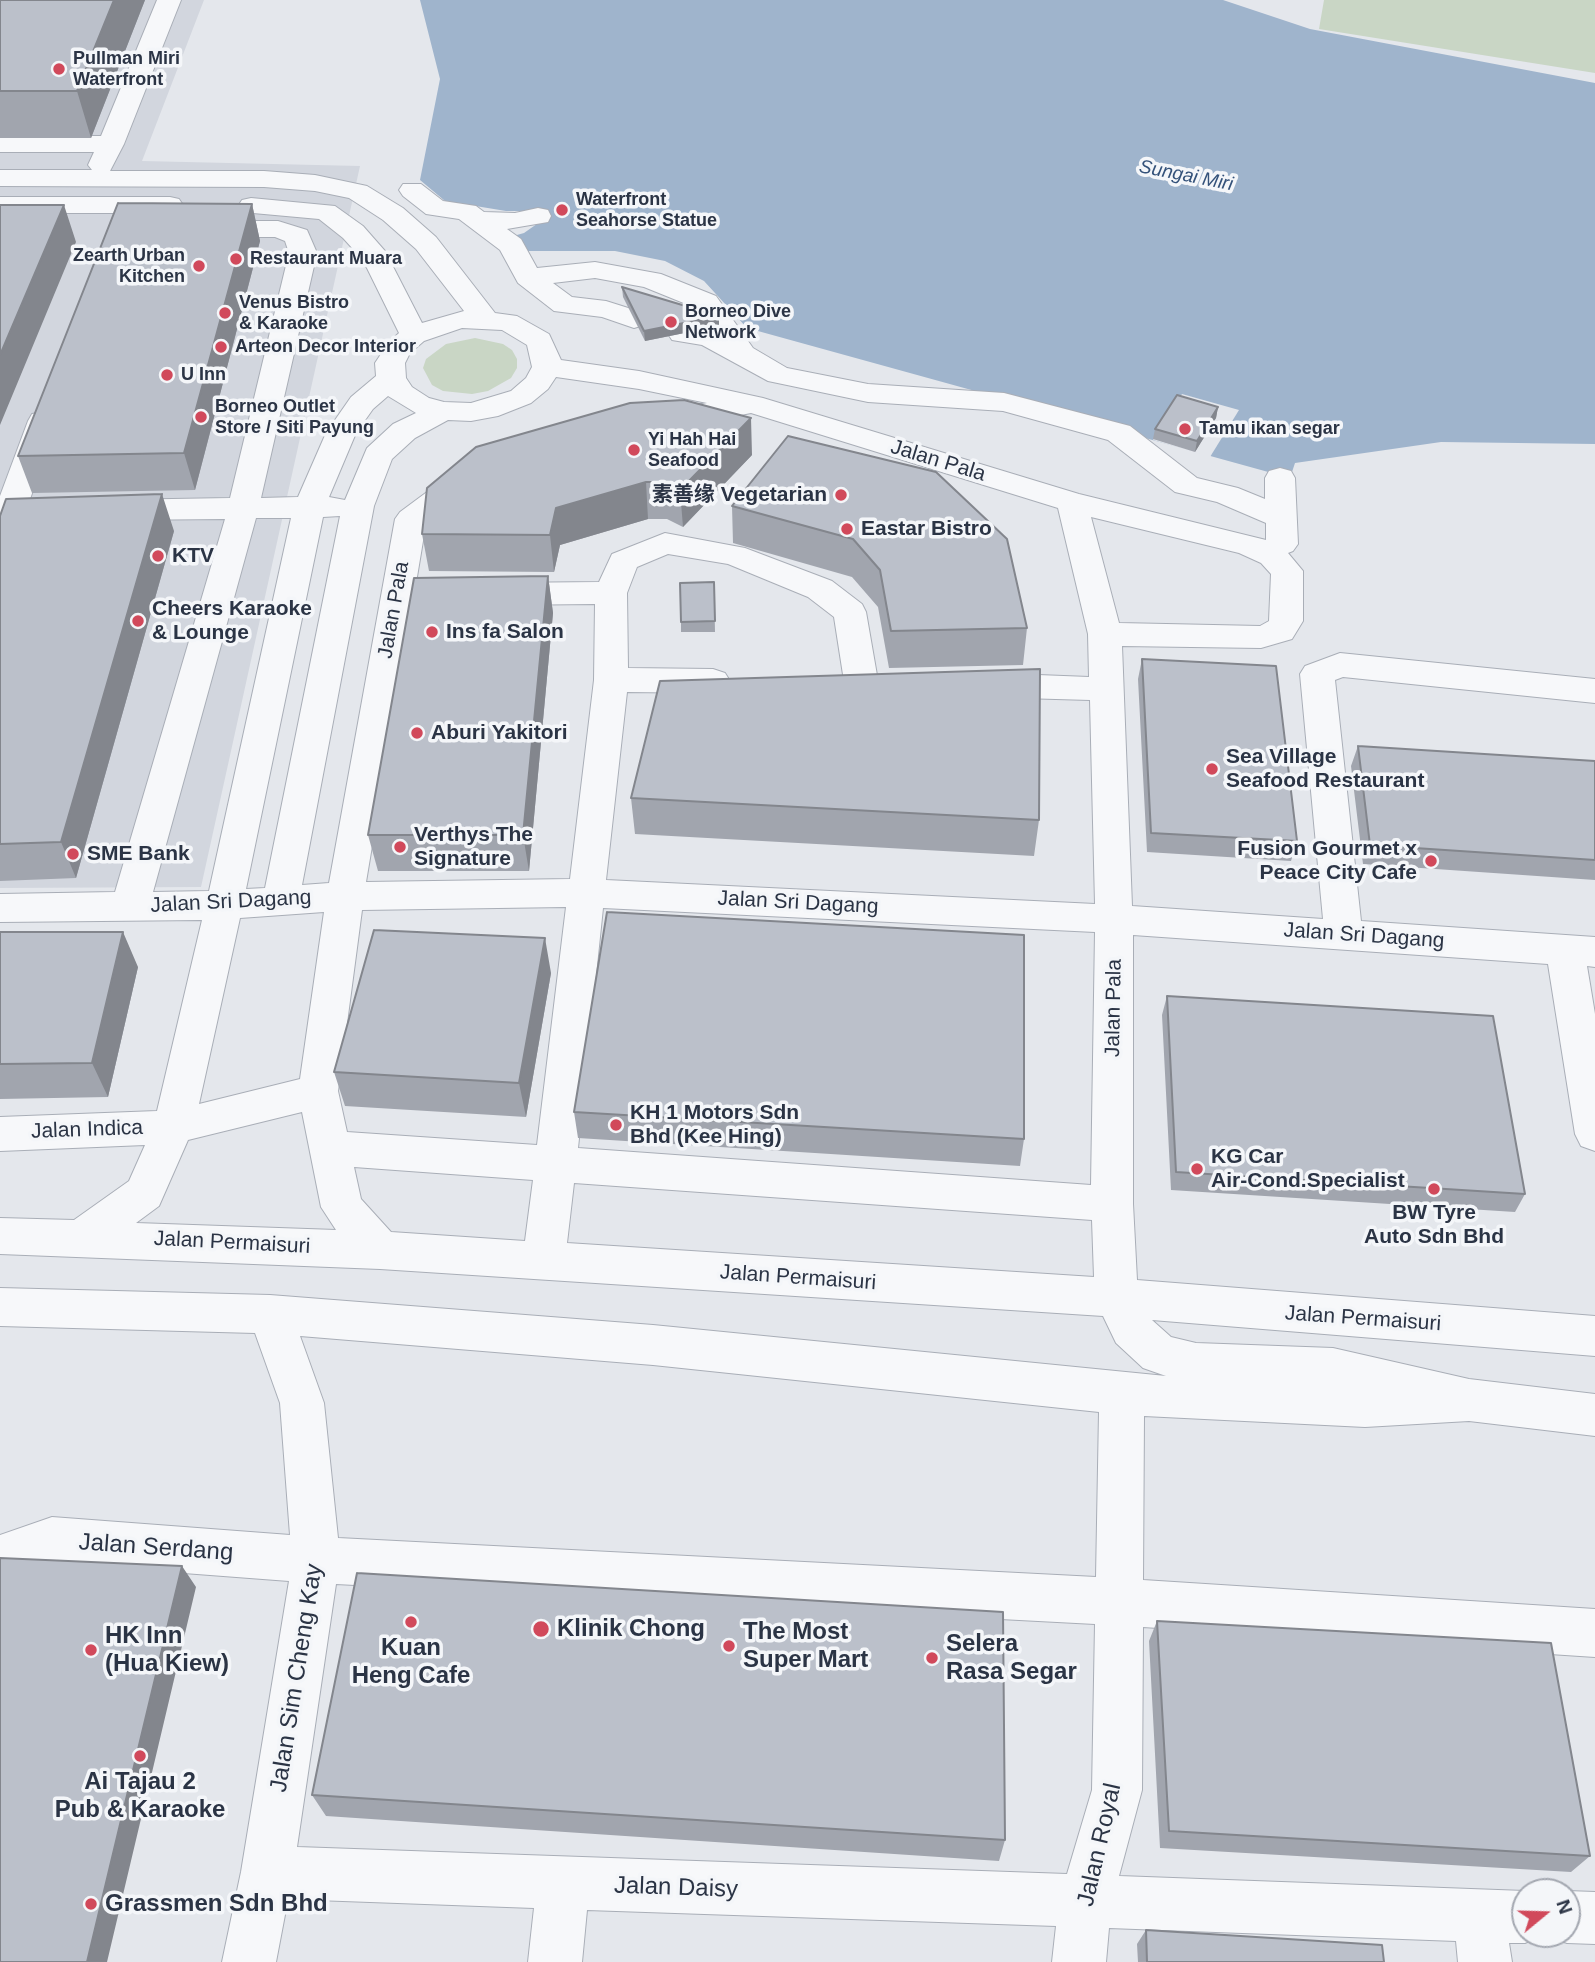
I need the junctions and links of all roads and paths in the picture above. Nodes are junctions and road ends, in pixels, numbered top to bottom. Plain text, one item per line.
1 (169, 0) edge
2 (0, 121) edge
3 (116, 132) junction
4 (0, 144) edge
5 (0, 178) edge
6 (96, 178) junction
7 (412, 190) dead end
8 (0, 205) edge
9 (538, 216) dead end
10 (478, 220) junction
11 (0, 230) edge
12 (528, 277) junction
13 (634, 318) edge
14 (485, 319) junction
15 (682, 334) edge
16 (414, 335) junction
17 (743, 354) junction
18 (547, 367) junction
19 (391, 378) junction
20 (52, 395) edge
21 (752, 404) junction
22 (443, 411) junction
23 (645, 426) edge
24 (498, 468) edge
25 (1280, 478) dead end
26 (1072, 502) junction
27 (358, 506) junction
28 (309, 507) junction
29 (243, 509) junction
30 (92, 510) edge
31 (11, 517) edge
32 (1283, 519) junction
33 (1280, 564) junction
34 (611, 593) junction
35 (463, 594) edge
36 (1105, 634) junction
37 (611, 680) junction
38 (750, 681) edge
39 (861, 681) edge
40 (957, 684) edge
41 (1107, 689) junction
42 (1595, 691) edge
43 (587, 893) junction
44 (345, 896) junction
45 (281, 900) junction
46 (225, 905) junction
47 (130, 906) junction
48 (0, 908) edge
49 (1114, 919) junction
50 (1343, 934) junction
51 (1580, 951) edge
52 (318, 1091) junction
53 (173, 1127) junction
54 (0, 1134) edge
55 (1595, 1134) edge
56 (328, 1148) junction
57 (556, 1166) junction
58 (1112, 1204) junction
59 (0, 1236) edge
60 (84, 1237) junction
61 (380, 1250) junction
62 (544, 1261) junction
63 (1116, 1298) junction
64 (0, 1307) edge
65 (270, 1314) junction
66 (1595, 1336) edge
67 (1122, 1394) junction
68 (1469, 1400) junction
69 (1595, 1415) edge
70 (316, 1560) junction
71 (0, 1561) edge
72 (1120, 1602) junction
73 (1595, 1633) edge
74 (267, 1872) junction
75 (563, 1884) junction
76 (1085, 1903) junction
77 (1496, 1932) edge
78 (249, 1962) edge
79 (555, 1962) edge
80 (1079, 1962) edge

1 - 3 street
2 - 3 street
3 - 4 street
3 - 6 street
5 - 6 street
6 - 14 street
7 - 10 street
8 - 16 street
9 - 10 street
10 - 12 street
11 - 29 street
12 - 13 street
12 - 17 street
14 - 16 street
14 - 18 street
15 - 17 street
16 - 19 street
17 - 32 street
18 - 21 street
18 - 22 street
19 - 22 street
19 - 28 street
20 - 31 street
21 - 23 street, Jalan Pala
21 - 26 street, Jalan Pala
22 - 27 street
24 - 44 street, Jalan Pala
25 - 32 street
26 - 33 street
26 - 36 street, Jalan Pala
27 - 28 street
27 - 45 street
28 - 29 street
28 - 46 street
29 - 30 street
29 - 47 street
32 - 33 street
33 - 36 street
34 - 35 street
34 - 37 street
34 - 39 street
36 - 41 street, Jalan Pala
37 - 38 street
37 - 43 street
40 - 41 street
41 - 49 street, Jalan Pala
42 - 50 street
43 - 44 street, Jalan Sri Dagang
43 - 49 street, Jalan Sri Dagang
43 - 57 street
44 - 45 street, Jalan Sri Dagang
44 - 52 street, Jalan Pala
45 - 46 street, Jalan Sri Dagang
46 - 47 street, Jalan Sri Dagang
46 - 53 street
47 - 48 street, Jalan Sri Dagang
49 - 50 street, Jalan Sri Dagang
49 - 58 street, Jalan Pala
50 - 51 street, Jalan Sri Dagang
51 - 55 street
52 - 53 street, Jalan Indica
52 - 56 street, Jalan Pala
53 - 54 street, Jalan Indica
53 - 60 street
56 - 57 street
56 - 61 street, Jalan Pala
57 - 58 street
57 - 62 street
58 - 63 street, Jalan Pala
59 - 60 street, Jalan Permaisuri
60 - 61 street, Jalan Permaisuri
61 - 62 street, Jalan Permaisuri
62 - 63 street, Jalan Permaisuri
63 - 66 street, Jalan Permaisuri
63 - 68 street
64 - 65 street
65 - 67 street
65 - 70 street, Jalan Sim Cheng Kay
67 - 68 street
67 - 72 street, Jalan Royal
68 - 69 street
70 - 71 street, Jalan Serdang
70 - 72 street
70 - 74 street, Jalan Sim Cheng Kay
72 - 73 street
72 - 76 street, Jalan Royal
74 - 75 street, Jalan Daisy
74 - 78 street, Jalan Sim Cheng Kay
75 - 76 street, Jalan Daisy
75 - 79 street
76 - 77 street, Jalan Daisy
76 - 80 street, Jalan Royal

